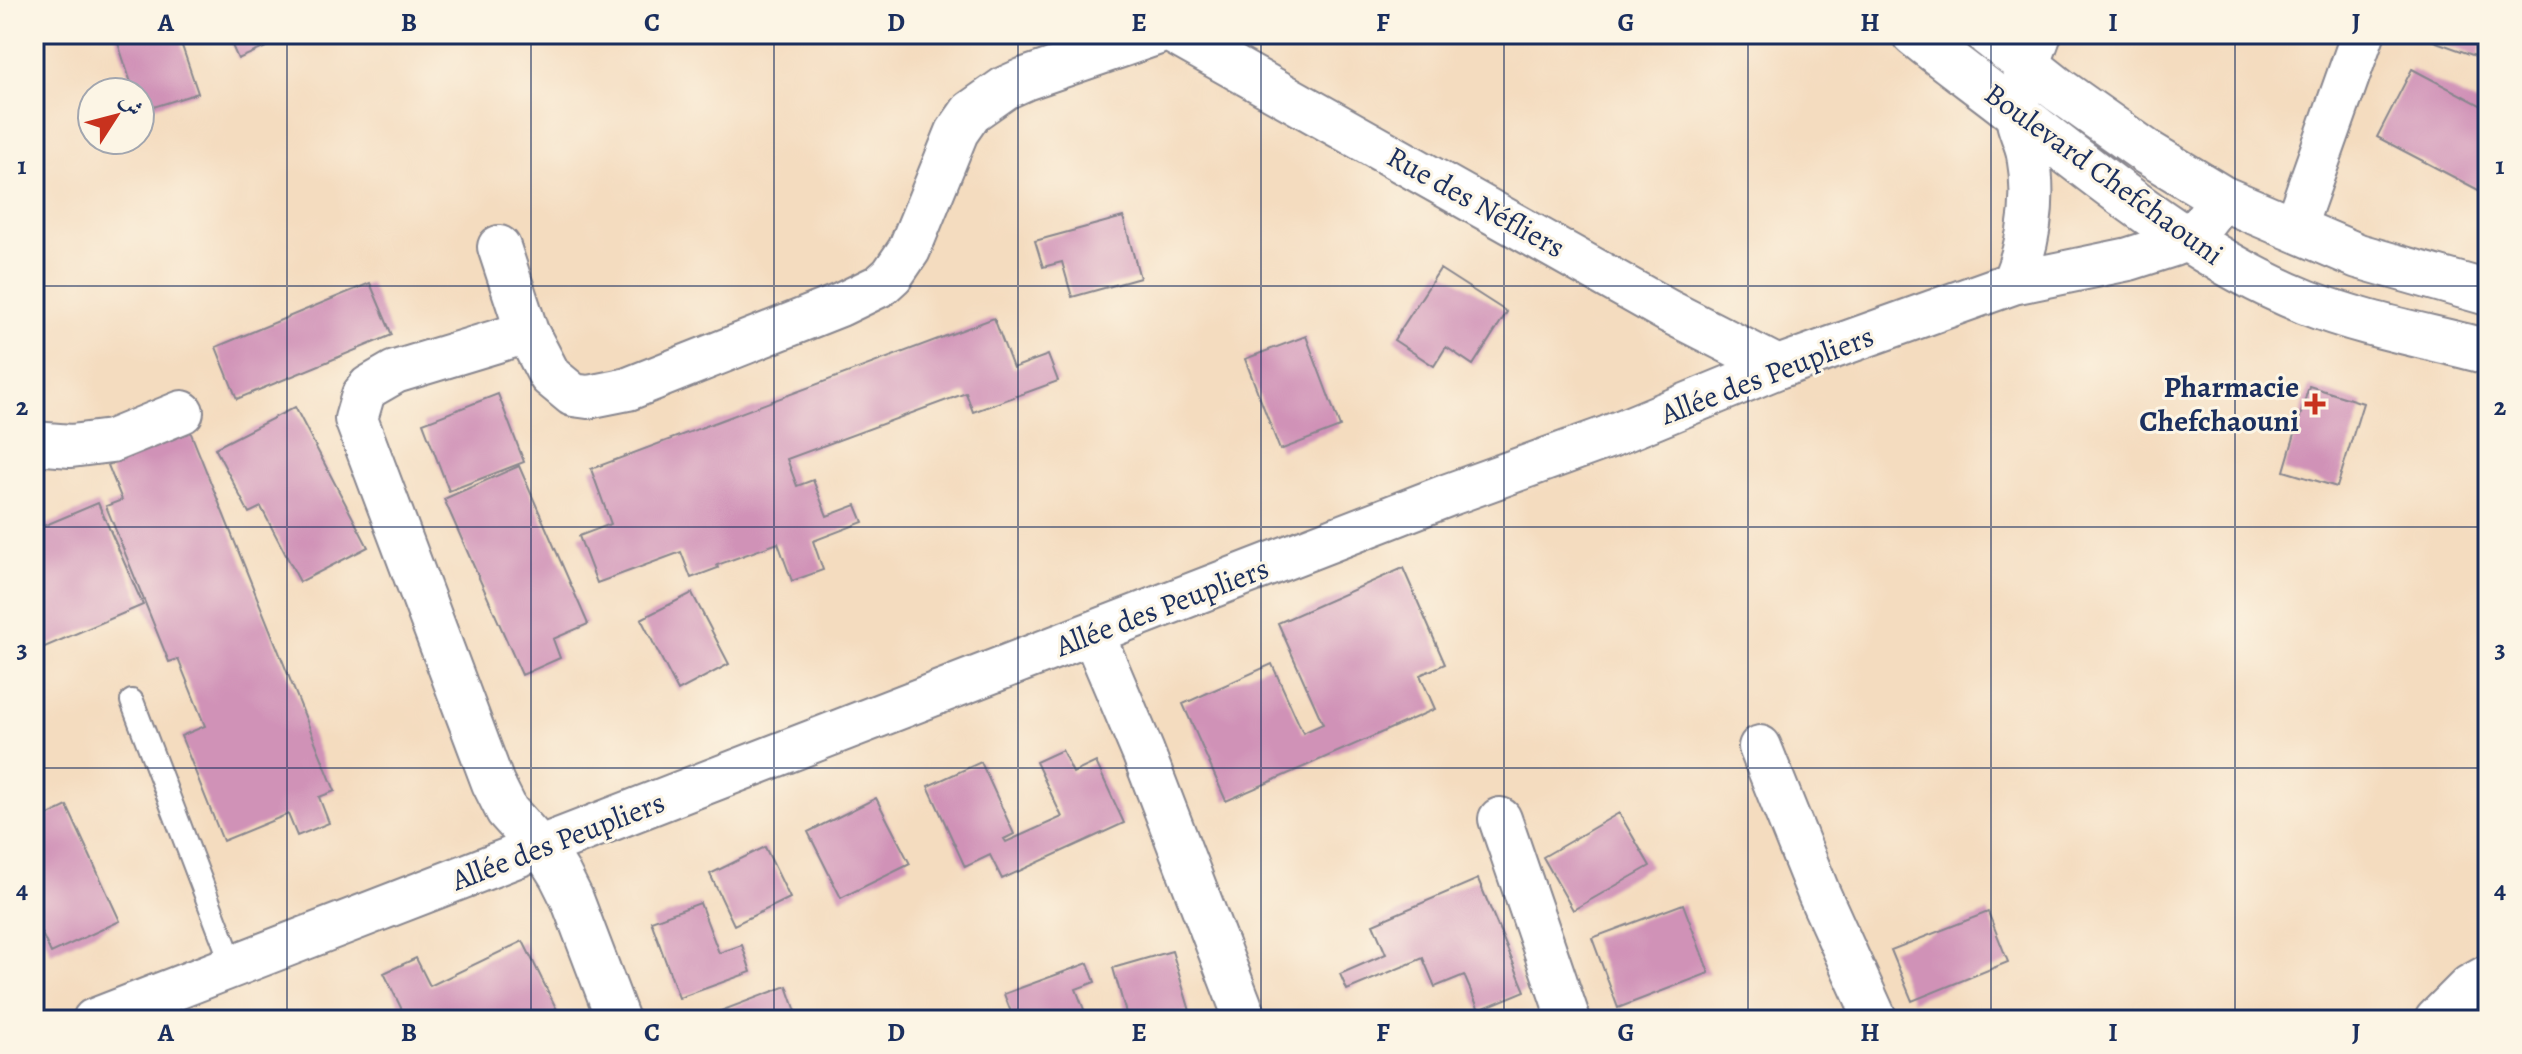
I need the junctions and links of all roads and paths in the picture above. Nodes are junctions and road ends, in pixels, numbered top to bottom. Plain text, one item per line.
1 (1156, 34) edge
2 (1175, 34) edge
3 (1914, 34) edge
4 (1988, 34) edge
5 (2363, 34) edge
6 (2034, 50) edge
7 (2016, 113) junction
8 (2222, 198) junction
9 (2294, 229) junction
10 (2186, 240) junction
11 (499, 247) dead end
12 (2013, 283) junction
13 (2488, 293) edge
14 (527, 332) junction
15 (2488, 352) edge
16 (1778, 367) junction
17 (182, 412) dead end
18 (34, 443) edge
19 (1093, 634) junction
20 (132, 701) dead end
21 (1760, 747) dead end
22 (1500, 819) dead end
23 (540, 847) junction
24 (233, 966) junction
25 (2488, 976) edge
26 (94, 1020) edge
27 (618, 1020) edge
28 (1246, 1020) edge
29 (1569, 1020) edge
30 (1876, 1020) edge
31 (2436, 1020) edge

1 - 14 street
2 - 16 street, Rue des Néfliers
3 - 7 street, Boulevard Chefchaouni
4 - 6 street, Boulevard Chefchaouni
5 - 9 street
6 - 7 street
6 - 8 street, Boulevard Chefchaouni
7 - 10 street, Boulevard Chefchaouni
7 - 12 street
8 - 9 street, Boulevard Chefchaouni
8 - 10 street, Allée des Peupliers
9 - 13 street, Boulevard Chefchaouni
10 - 12 street, Allée des Peupliers
10 - 15 street, Boulevard Chefchaouni
11 - 14 street
12 - 16 street, Allée des Peupliers
14 - 23 street
16 - 19 street, Allée des Peupliers
17 - 18 street
19 - 23 street, Allée des Peupliers
19 - 28 street
20 - 24 lane
21 - 30 street
22 - 29 street
23 - 24 street, Allée des Peupliers
23 - 27 street
24 - 26 street, Allée des Peupliers
25 - 31 street

